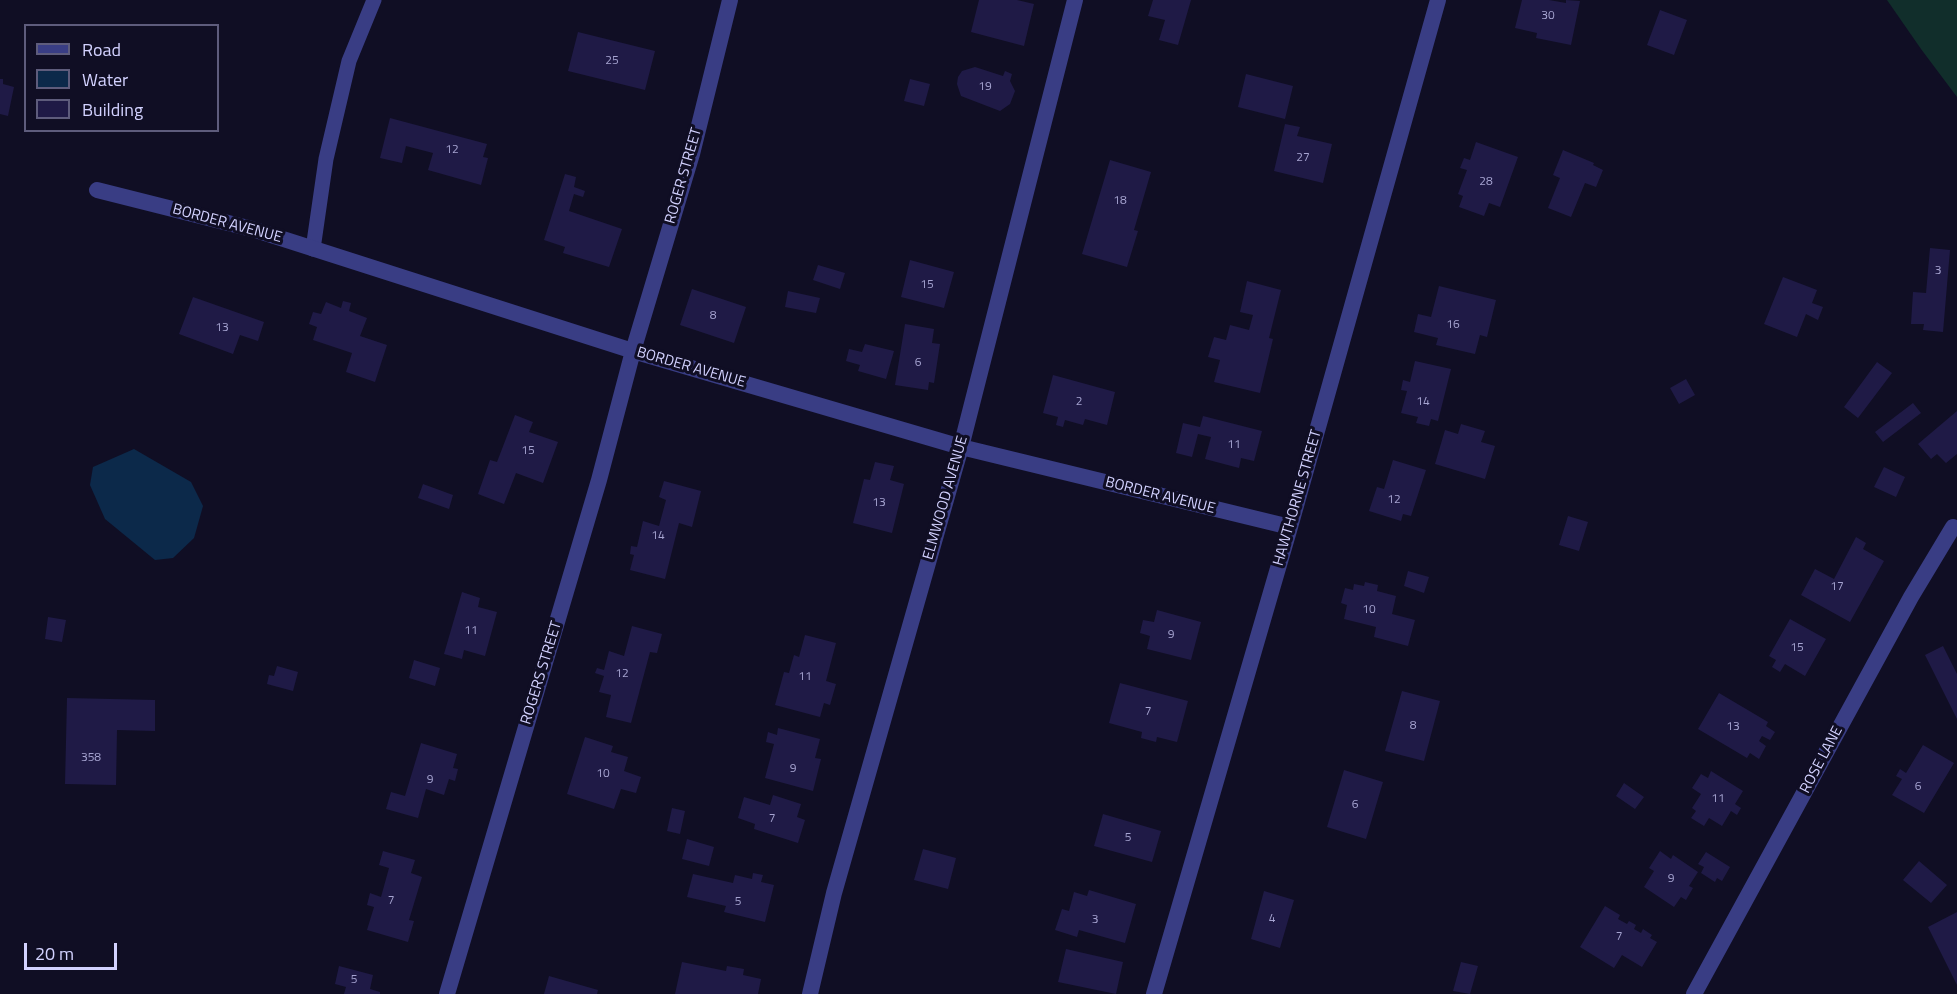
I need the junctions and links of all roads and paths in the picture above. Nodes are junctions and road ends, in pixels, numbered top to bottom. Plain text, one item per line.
1 (374, 0) edge
2 (730, 0) edge
3 (1075, 0) edge
4 (1438, 0) edge
5 (97, 190) dead end
6 (313, 249) junction
7 (633, 351) junction
8 (961, 447) junction
9 (1290, 527) junction
10 (1953, 527) dead end
11 (447, 994) edge
12 (810, 994) edge
13 (1154, 994) edge
14 (1694, 994) edge

1 - 6 lane
2 - 7 street, ROGER STREET
3 - 8 street, ELMWOOD AVENUE
4 - 9 street, HAWTHORNE STREET
5 - 6 street, BORDER AVENUE
6 - 7 street, BORDER AVENUE
7 - 8 street, BORDER AVENUE
7 - 11 street, ROGERS STREET
8 - 9 street, BORDER AVENUE
8 - 12 street, ELMWOOD AVENUE
9 - 13 street, HAWTHORNE STREET
10 - 14 street, ROSE LANE

